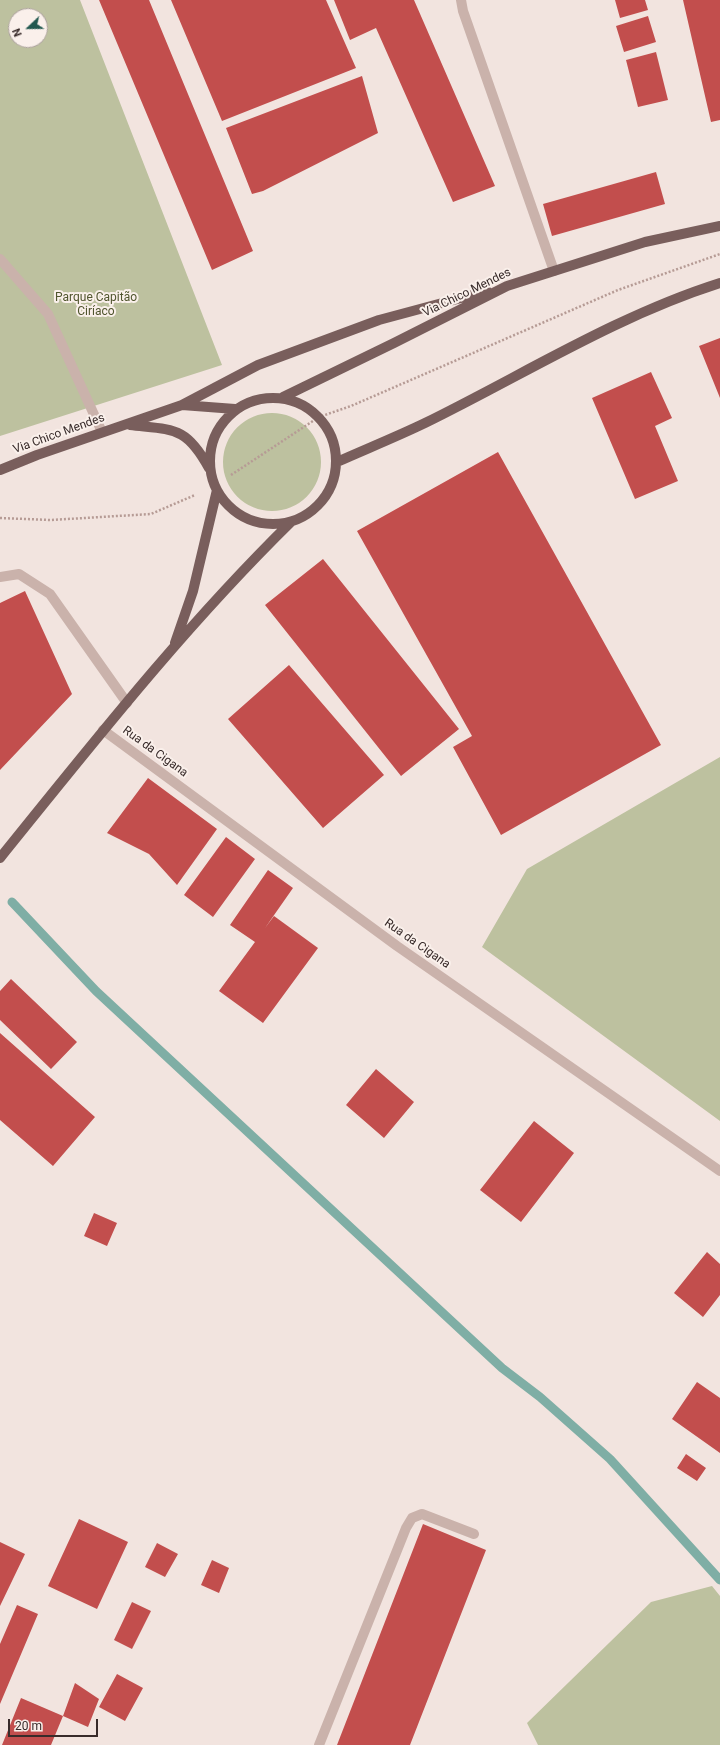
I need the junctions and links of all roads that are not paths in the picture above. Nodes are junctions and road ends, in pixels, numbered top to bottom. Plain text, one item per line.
1 (461, 0) edge
2 (720, 226) edge
3 (0, 259) edge
4 (554, 271) junction
5 (720, 283) edge
6 (507, 286) junction
7 (283, 397) junction
8 (182, 405) junction
9 (235, 409) junction
10 (128, 424) junction
11 (102, 432) junction
12 (337, 462) junction
13 (210, 469) junction
14 (0, 470) edge
15 (216, 488) junction
16 (291, 522) junction
17 (0, 577) edge
18 (173, 649) junction
19 (127, 702) junction
20 (103, 730) junction
21 (0, 858) edge
22 (720, 1171) edge
23 (474, 1534) dead end
24 (319, 1745) edge

1 - 4 street
2 - 4 main road, Via Chico Mendes
3 - 11 street
4 - 6 main road, Via Chico Mendes
5 - 12 main road
6 - 7 main road, Via Chico Mendes
6 - 8 main road
7 - 9 main road
7 - 12 main road
8 - 9 main road, Via Chico Mendes
8 - 10 main road, Via Chico Mendes
9 - 13 main road
10 - 11 main road, Via Chico Mendes
10 - 13 main road, Via Chico Mendes
11 - 14 main road, Via Chico Mendes
12 - 16 main road
13 - 15 main road
15 - 16 main road
15 - 18 main road
16 - 18 main road
17 - 19 street
18 - 19 main road
19 - 20 main road
20 - 21 main road
20 - 22 street, Rua da Cigana
23 - 24 street

